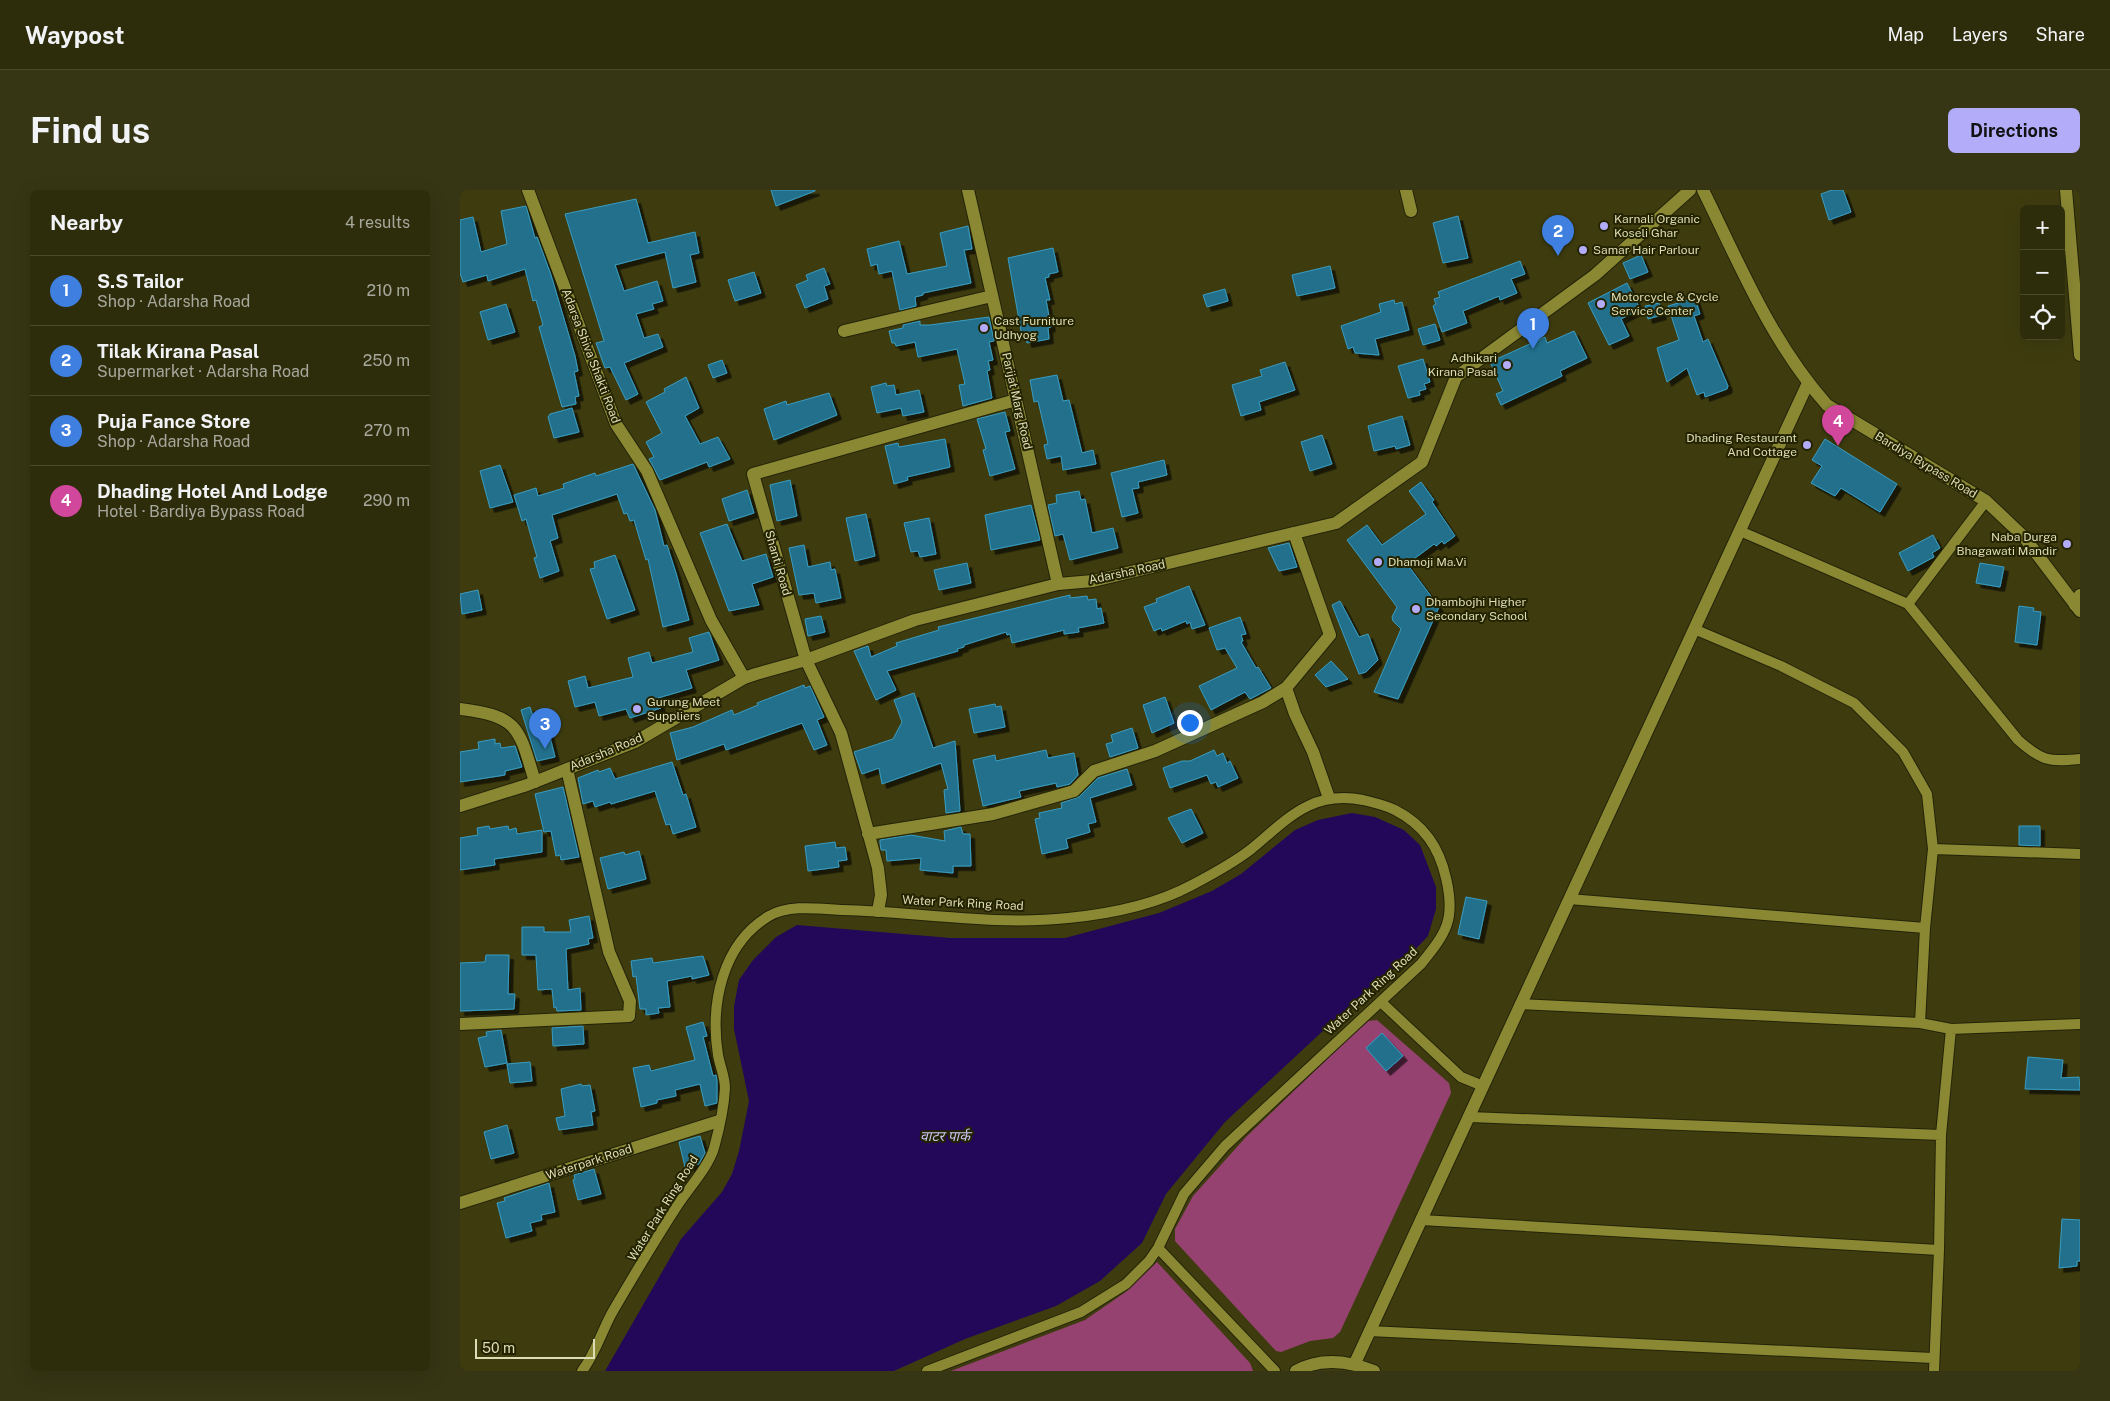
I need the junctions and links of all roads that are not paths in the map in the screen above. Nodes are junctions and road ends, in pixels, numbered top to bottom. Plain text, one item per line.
1 (528, 190) edge
2 (968, 190) edge
3 (1406, 190) edge
4 (1690, 190) edge
5 (1703, 190) edge
6 (2066, 190) edge
7 (1411, 211) dead end
8 (992, 296) junction
9 (844, 331) dead end
10 (2080, 355) edge
11 (1808, 383) junction
12 (1016, 400) junction
13 (1986, 502) junction
14 (1740, 532) junction
15 (1294, 533) junction
16 (1058, 584) junction
17 (1908, 604) junction
18 (2078, 604) edge
19 (1694, 629) junction
20 (806, 660) junction
21 (744, 678) junction
22 (1286, 688) junction
23 (460, 708) edge
24 (2080, 759) edge
25 (567, 769) junction
26 (535, 782) junction
27 (1329, 798) junction
28 (460, 806) edge
29 (868, 834) junction
30 (1933, 849) junction
31 (2080, 854) edge
32 (1569, 899) junction
33 (878, 911) junction
34 (1925, 928) junction
35 (1381, 1002) junction
36 (1520, 1004) junction
37 (1920, 1023) junction
38 (460, 1024) edge
39 (2080, 1024) edge
40 (1950, 1029) junction
41 (1483, 1086) junction
42 (1470, 1117) junction
43 (719, 1120) junction
44 (1941, 1135) junction
45 (460, 1202) edge
46 (1421, 1220) junction
47 (1158, 1248) junction
48 (1939, 1250) junction
49 (1369, 1331) junction
50 (1933, 1358) junction
51 (1355, 1363) junction
52 (582, 1371) edge
53 (927, 1371) edge
54 (1275, 1371) edge
55 (1296, 1371) edge
56 (1374, 1371) edge
57 (1934, 1371) edge

1 - 21 street, Adarsa Shiva Shakti Road
2 - 8 street, Parijat Marg Road
3 - 7 street
4 - 15 street, Adarsha Road
5 - 11 street, Bardiya Bypass Road
6 - 10 street
8 - 9 street
8 - 12 street, Parijat Marg Road
11 - 13 street, Bardiya Bypass Road
11 - 14 street
12 - 16 street, Parijat Marg Road
12 - 20 street, Shanti Road
13 - 17 lane
13 - 18 street, Bardiya Bypass Road
14 - 17 lane
14 - 19 street
15 - 16 street, Adarsha Road
15 - 22 street
16 - 20 street, Adarsha Road
17 - 24 lane
19 - 30 lane
19 - 32 street
20 - 21 street, Adarsha Road
20 - 29 street, Shanti Road
21 - 25 street, Adarsha Road
22 - 27 street
22 - 29 street
23 - 26 street
25 - 26 street, Adarsha Road
25 - 38 street
26 - 28 street, Adarsha Road
27 - 33 lane, Water Park Ring Road
27 - 35 lane, Water Park Ring Road
29 - 33 street, Shanti Road
30 - 31 lane
30 - 34 lane
32 - 34 lane
32 - 36 street
33 - 43 lane, Water Park Ring Road
34 - 37 lane
35 - 41 lane
35 - 47 lane, Water Park Ring Road
36 - 37 lane
36 - 41 street
37 - 40 lane
39 - 40 lane
40 - 44 lane
41 - 42 street
42 - 44 lane
42 - 46 street
43 - 45 street, Waterpark Road
43 - 52 lane, Water Park Ring Road
44 - 48 lane
46 - 48 lane
46 - 49 street
47 - 53 lane, Water Park Ring Road
47 - 54 lane
48 - 50 lane
49 - 50 lane
49 - 51 street
50 - 57 lane
51 - 55 street
51 - 56 street

